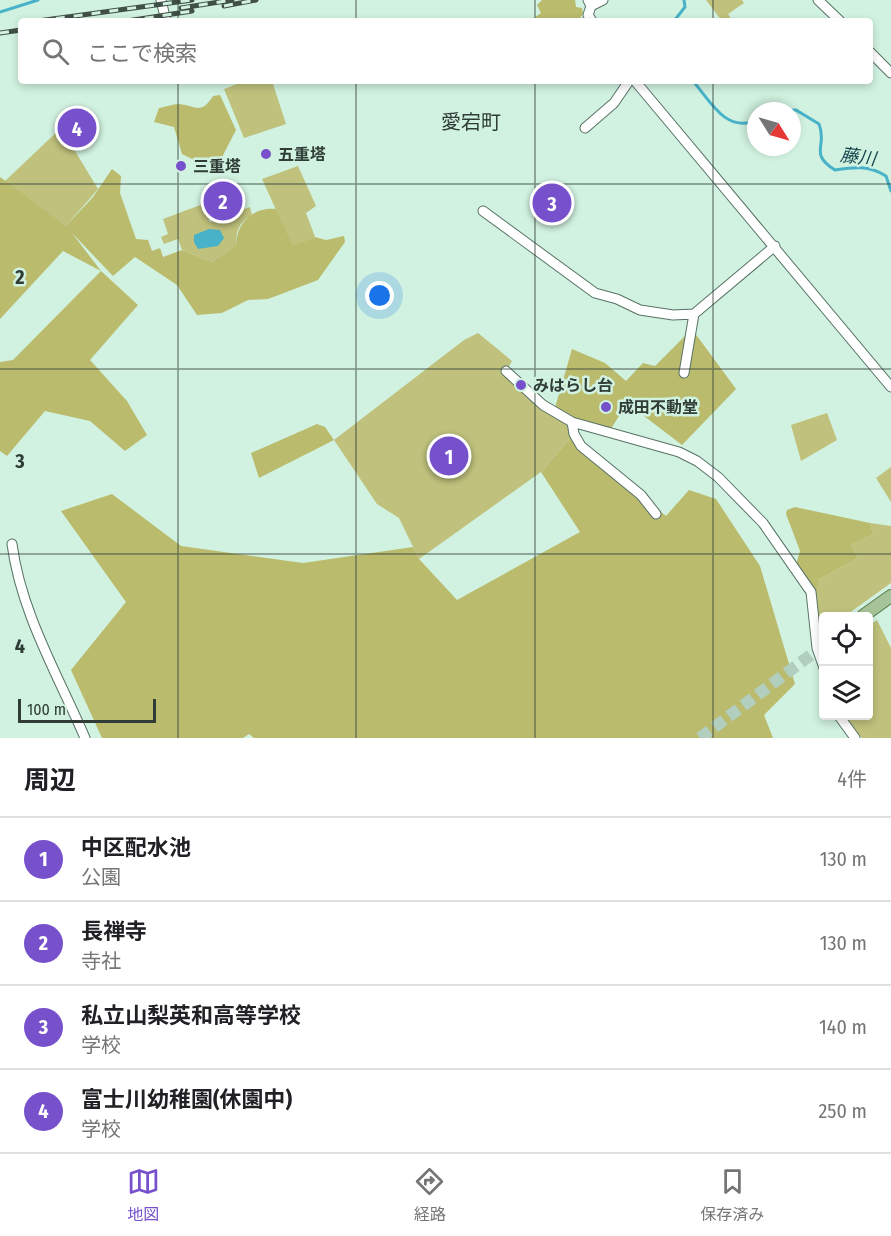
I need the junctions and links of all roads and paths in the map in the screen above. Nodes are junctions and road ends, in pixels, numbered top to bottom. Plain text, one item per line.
1 (161, 0) edge
2 (603, 0) edge
3 (818, 0) edge
4 (589, 3) edge
5 (165, 18) edge
6 (590, 18) edge
7 (837, 18) edge
8 (873, 55) edge
9 (891, 73) edge
10 (627, 84) edge
11 (637, 84) edge
12 (585, 128) dead end
13 (483, 211) dead end
14 (775, 246) junction
15 (693, 314) junction
16 (506, 371) dead end
17 (684, 373) dead end
18 (891, 387) edge
19 (572, 422) junction
20 (656, 514) dead end
21 (12, 544) dead end
22 (891, 596) edge
23 (868, 612) edge
24 (823, 666) edge
25 (842, 720) edge
26 (853, 737) edge
27 (85, 738) edge

1 - 5 street
2 - 4 street
3 - 7 street
4 - 6 street
8 - 9 street
10 - 12 street
11 - 14 street
13 - 15 street
14 - 15 street
14 - 18 street
15 - 17 street
16 - 19 street
19 - 20 street
19 - 24 street
21 - 27 street
22 - 23 main road
25 - 26 street

